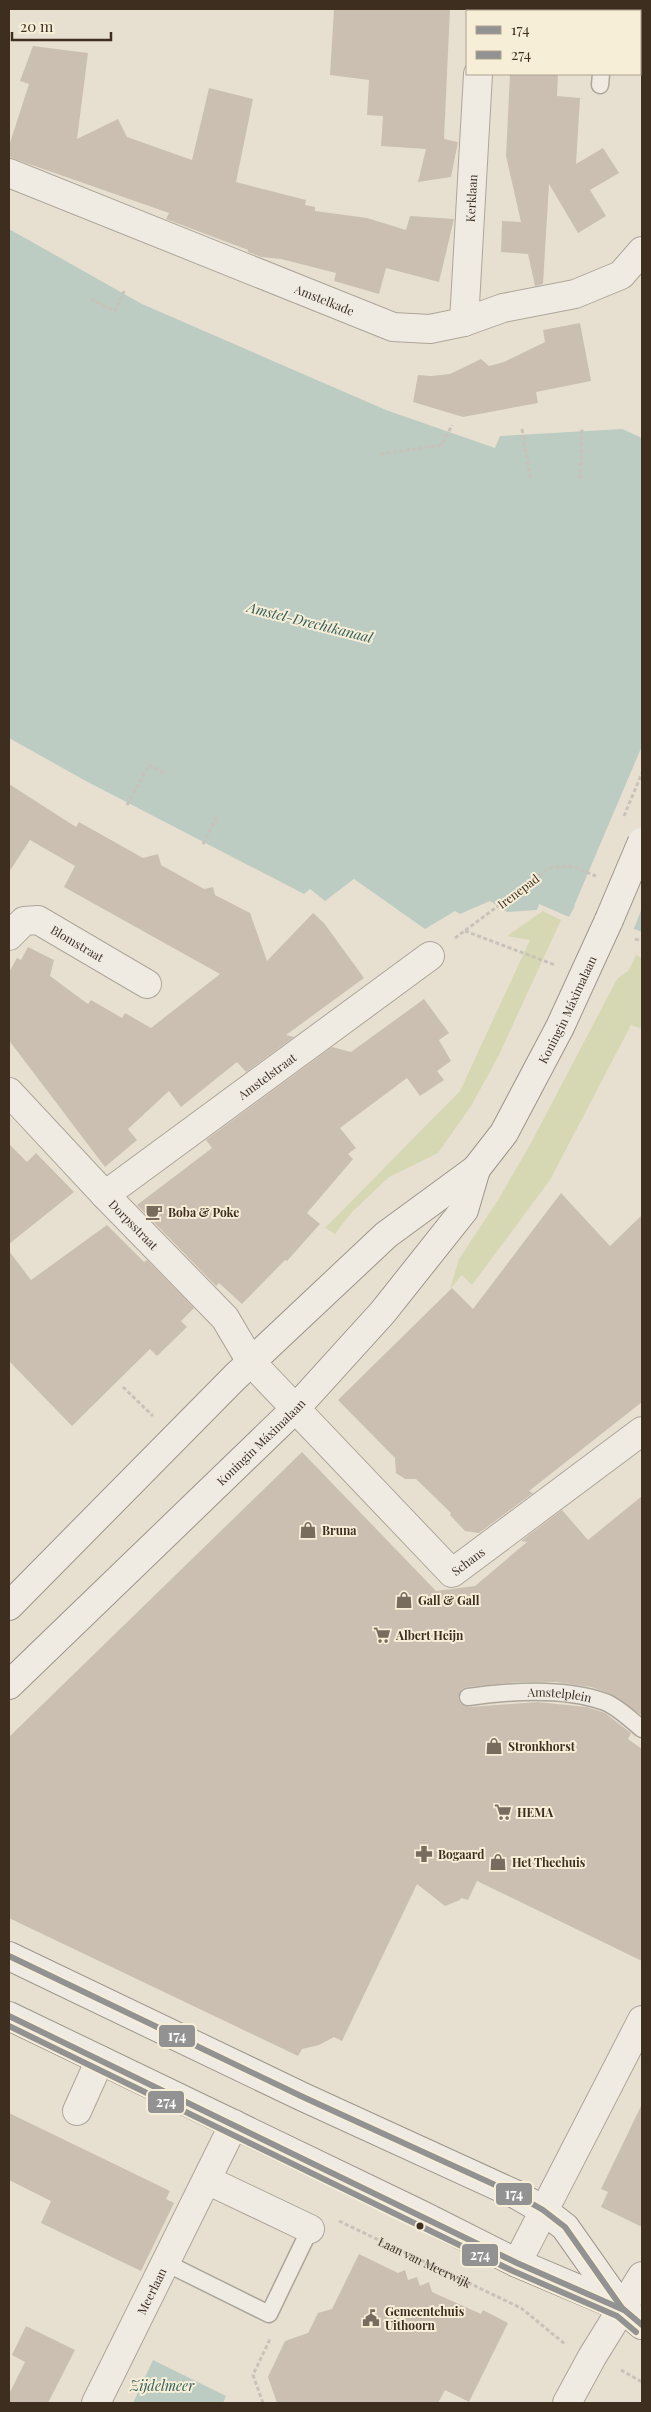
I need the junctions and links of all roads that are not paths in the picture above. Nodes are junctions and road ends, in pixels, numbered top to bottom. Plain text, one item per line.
1 (478, 75) edge
2 (9, 172) edge
3 (642, 252) edge
4 (464, 322) junction
5 (642, 842) edge
6 (9, 936) edge
7 (430, 956) road end
8 (147, 984) dead end
9 (9, 1092) edge
10 (476, 1169) junction
11 (104, 1195) junction
12 (251, 1362) junction
13 (295, 1409) junction
14 (642, 1431) edge
15 (9, 1606) edge
16 (9, 1685) edge
17 (468, 1696) dead end
18 (642, 1729) edge
19 (9, 1956) edge
20 (9, 2016) edge
21 (642, 2020) edge
22 (100, 2060) junction
23 (77, 2111) dead end
24 (234, 2124) junction
25 (207, 2180) junction
26 (543, 2210) junction
27 (310, 2229) joint
28 (517, 2263) junction
29 (166, 2264) junction
30 (642, 2276) edge
31 (622, 2308) junction
32 (642, 2325) edge
33 (96, 2403) edge
34 (566, 2403) edge

1 - 4 street, Kerklaan
2 - 4 street, Amstelkade
3 - 4 street, Amstelkade
5 - 10 street, Koningin Máximalaan, bridge
6 - 8 street, Blomstraat
7 - 11 street, Amstelstraat
9 - 11 street, Dorpsstraat
10 - 12 street, Koningin Máximalaan
10 - 13 street, Koningin Máximalaan
11 - 12 street, Dorpsstraat
12 - 13 street, Schans
12 - 15 street, Koningin Máximalaan
13 - 14 street, Schans
13 - 16 street, Koningin Máximalaan
17 - 18 lane, Amstelplein
19 - 26 street
20 - 22 street
21 - 26 street
22 - 23 street
22 - 24 street
24 - 25 street
24 - 28 street
25 - 27 street
25 - 29 street, Meerlaan
26 - 28 street
26 - 31 street
27 - 29 lane
28 - 31 street
29 - 33 street, Meerlaan
30 - 31 street
31 - 32 street
31 - 34 street

